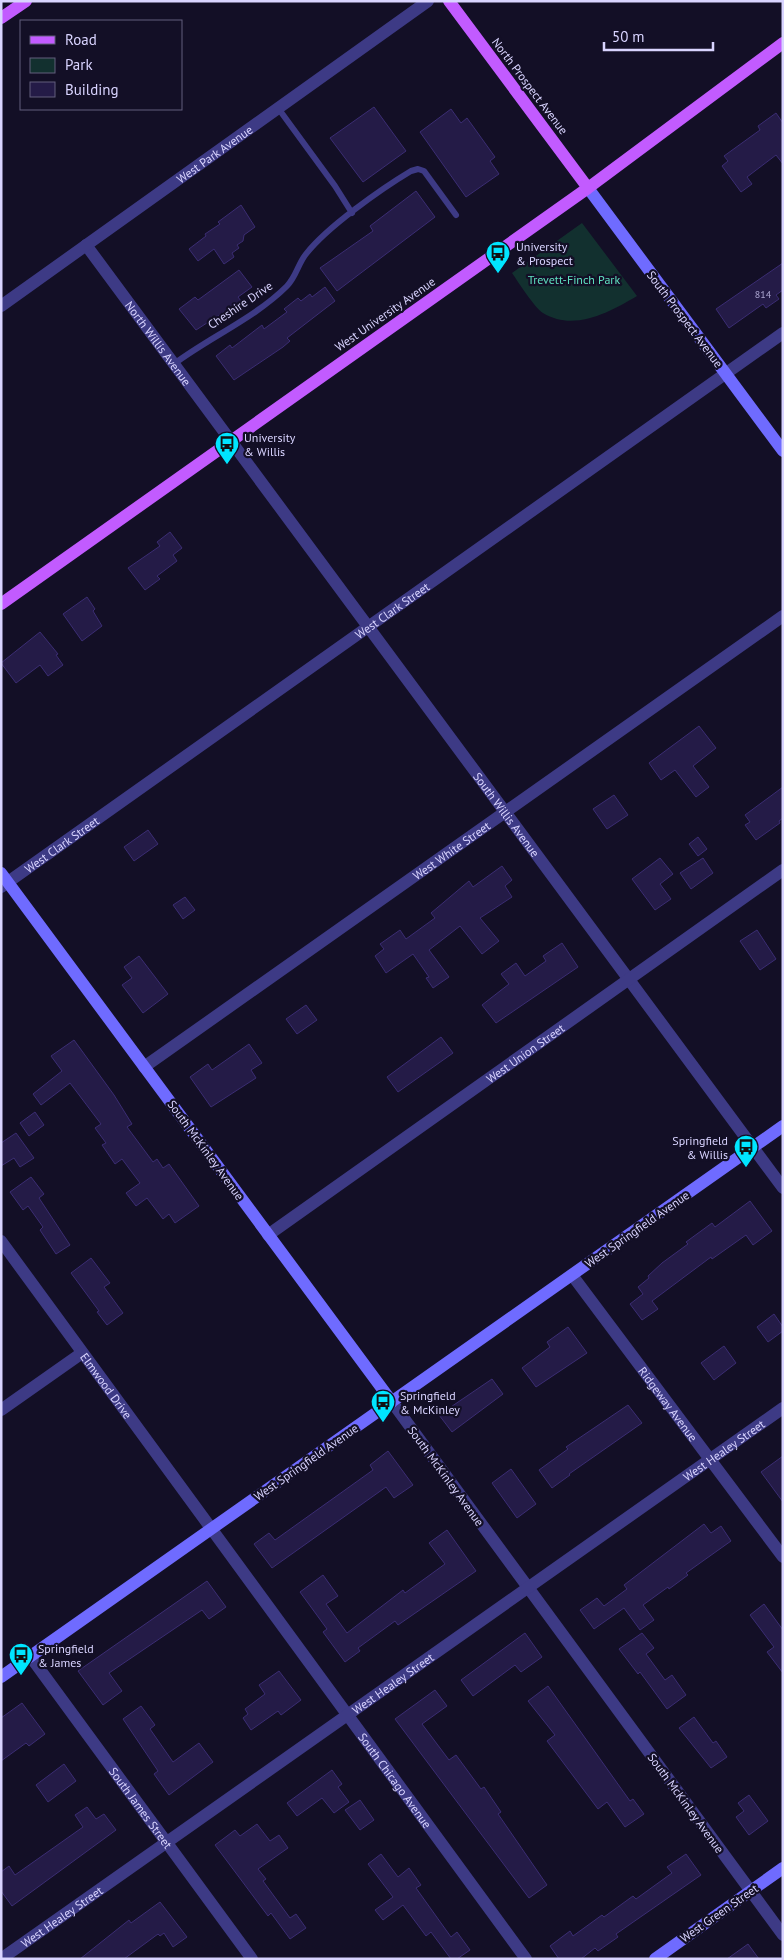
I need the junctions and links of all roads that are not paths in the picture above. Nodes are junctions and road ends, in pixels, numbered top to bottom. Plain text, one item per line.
1 (26, 1) edge
2 (428, 1) edge
3 (449, 1) edge
4 (1, 18) edge
5 (783, 43) edge
6 (278, 108) junction
7 (588, 188) junction
8 (352, 213) junction
9 (456, 215) dead end
10 (86, 245) junction
11 (1, 306) edge
12 (783, 333) edge
13 (174, 364) junction
14 (726, 374) junction
15 (231, 441) junction
16 (783, 451) edge
17 (1, 604) edge
18 (783, 616) edge
19 (368, 627) junction
20 (505, 812) junction
21 (783, 870) edge
22 (3, 881) edge
23 (628, 979) junction
24 (144, 1066) junction
25 (783, 1126) edge
26 (753, 1147) junction
27 (783, 1188) edge
28 (268, 1234) junction
29 (1, 1241) edge
30 (572, 1274) junction
31 (82, 1353) junction
32 (392, 1402) junction
33 (783, 1408) edge
34 (1, 1410) edge
35 (711, 1458) junction
36 (212, 1528) junction
37 (783, 1557) edge
38 (528, 1587) junction
39 (30, 1656) junction
40 (1, 1677) edge
41 (347, 1714) junction
42 (166, 1842) junction
43 (783, 1868) edge
44 (750, 1891) junction
45 (783, 1935) edge
46 (1, 1959) edge
47 (252, 1959) edge
48 (526, 1959) edge
49 (655, 1959) edge

1 - 4 main road
2 - 6 street, West Park Avenue
3 - 7 main road, North Prospect Avenue
5 - 7 main road, West University Avenue
6 - 8 lane
6 - 10 street, West Park Avenue
7 - 14 main road, South Prospect Avenue
7 - 15 main road, West University Avenue
8 - 9 lane, Cheshire Drive
8 - 13 lane, Cheshire Drive
10 - 11 street, West Park Avenue
10 - 13 street, North Willis Avenue
12 - 14 street, West Clark Street
13 - 15 street, North Willis Avenue
14 - 16 main road, South Prospect Avenue
14 - 19 street, West Clark Street
15 - 17 main road, West University Avenue
15 - 19 street, South Willis Avenue
18 - 20 street, West White Street
19 - 20 street, South Willis Avenue
19 - 22 street, West Clark Street
20 - 23 street, South Willis Avenue
20 - 24 street, West White Street
21 - 23 street, West Union Street
22 - 24 main road, South McKinley Avenue
23 - 26 street, South Willis Avenue
23 - 28 street, West Union Street
24 - 28 main road, South McKinley Avenue
25 - 26 main road, West Springfield Avenue
26 - 27 street, South Willis Avenue
26 - 30 main road, West Springfield Avenue
28 - 32 main road, South McKinley Avenue
29 - 31 street, Elmwood Drive
30 - 32 main road, West Springfield Avenue
30 - 35 street, Ridgeway Avenue
31 - 34 street
31 - 36 street, Elmwood Drive
32 - 36 main road, West Springfield Avenue
32 - 38 street, South McKinley Avenue
33 - 35 street, West Healey Street
35 - 37 street, Ridgeway Avenue
35 - 38 street, West Healey Street
36 - 39 main road, West Springfield Avenue
36 - 41 street, South Chicago Avenue
38 - 41 street, West Healey Street
38 - 44 street, South McKinley Avenue
39 - 40 main road, West Springfield Avenue
39 - 42 street, South James Street
41 - 42 street, West Healey Street
41 - 48 street, South Chicago Avenue
42 - 46 street, West Healey Street
42 - 47 street, South James Street
43 - 44 main road, West Green Street
44 - 45 street, South McKinley Avenue
44 - 49 main road, West Green Street

